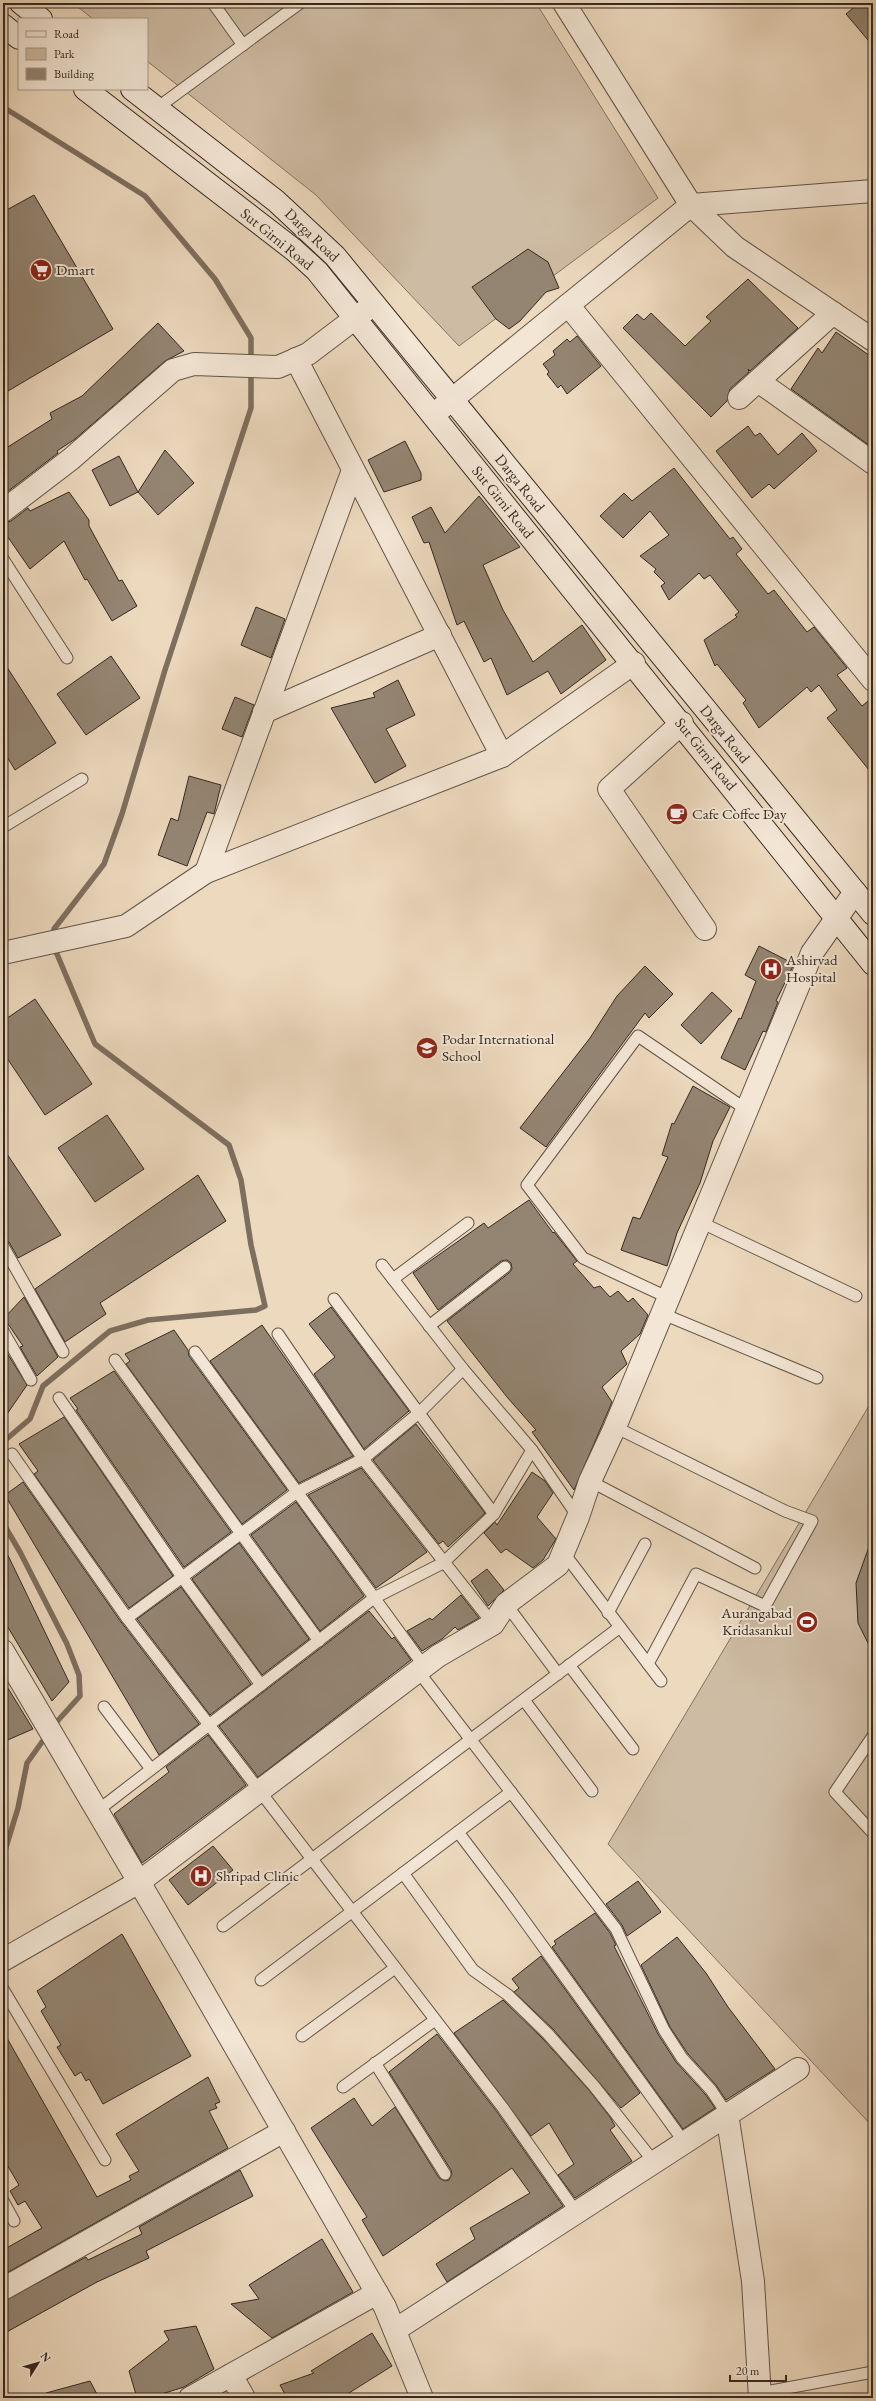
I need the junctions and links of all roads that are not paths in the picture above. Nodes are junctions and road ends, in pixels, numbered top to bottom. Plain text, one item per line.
1 (21, 3) edge
2 (213, 3) edge
3 (300, 3) edge
4 (564, 3) edge
5 (40, 18) edge
6 (3, 25) edge
7 (18, 37) edge
8 (243, 45) junction
9 (86, 90) edge
10 (133, 90) edge
11 (157, 108) junction
12 (873, 191) edge
13 (691, 205) junction
14 (374, 304) junction
15 (568, 305) junction
16 (833, 313) junction
17 (354, 318) junction
18 (873, 340) edge
19 (287, 363) junction
20 (758, 381) junction
21 (739, 398) dead end
22 (452, 400) junction
23 (433, 415) junction
24 (873, 463) edge
25 (353, 470) junction
26 (3, 511) edge
27 (3, 559) edge
28 (440, 635) junction
29 (67, 658) dead end
30 (634, 663) junction
31 (873, 680) edge
32 (264, 712) junction
33 (682, 723) junction
34 (502, 756) junction
35 (82, 779) dead end
36 (3, 827) edge
37 (206, 872) junction
38 (855, 892) junction
39 (873, 914) edge
40 (837, 918) junction
41 (705, 929) dead end
42 (3, 953) edge
43 (873, 964) edge
44 (747, 1110) junction
45 (700, 1222) junction
46 (468, 1223) dead end
47 (3, 1246) edge
48 (382, 1265) dead end
49 (505, 1267) dead end
50 (393, 1279) junction
51 (856, 1296) dead end
52 (334, 1299) dead end
53 (666, 1306) junction
54 (429, 1326) junction
55 (278, 1334) dead end
56 (4, 1335) edge
57 (64, 1352) dead end
58 (195, 1352) dead end
59 (115, 1360) dead end
60 (462, 1369) junction
61 (817, 1378) dead end
62 (30, 1380) dead end
63 (58, 1398) dead end
64 (420, 1412) junction
65 (615, 1427) junction
66 (532, 1450) junction
67 (12, 1454) dead end
68 (363, 1459) junction
69 (590, 1481) junction
70 (297, 1492) junction
71 (494, 1514) junction
72 (578, 1517) junction
73 (241, 1534) junction
74 (645, 1544) dead end
75 (563, 1552) junction
76 (444, 1563) junction
77 (755, 1568) dead end
78 (182, 1577) junction
79 (374, 1598) junction
80 (506, 1604) junction
81 (608, 1613) junction
82 (127, 1618) junction
83 (493, 1624) junction
84 (620, 1627) junction
85 (319, 1641) junction
86 (3, 1652) edge
87 (648, 1664) junction
88 (569, 1665) junction
89 (421, 1668) junction
90 (558, 1674) junction
91 (661, 1681) dead end
92 (261, 1685) junction
93 (524, 1700) junction
94 (104, 1707) dead end
95 (208, 1725) junction
96 (873, 1736) edge
97 (471, 1740) junction
98 (633, 1749) dead end
99 (151, 1770) junction
100 (592, 1791) dead end
101 (258, 1792) junction
102 (511, 1792) junction
103 (97, 1811) junction
104 (458, 1832) junction
105 (873, 1833) edge
106 (312, 1861) junction
107 (403, 1873) junction
108 (139, 1882) junction
109 (351, 1911) junction
110 (223, 1926) dead end
111 (3, 1960) edge
112 (395, 1968) junction
113 (261, 1980) dead end
114 (3, 1989) edge
115 (435, 2020) junction
116 (302, 2036) dead end
117 (375, 2063) junction
118 (798, 2069) dead end
119 (343, 2087) dead end
120 (727, 2114) junction
121 (284, 2131) junction
122 (684, 2142) junction
123 (105, 2160) dead end
124 (654, 2162) junction
125 (445, 2174) dead end
126 (3, 2201) edge
127 (576, 2212) junction
128 (14, 2221) dead end
129 (3, 2289) edge
130 (377, 2293) junction
131 (395, 2330) junction
132 (873, 2372) edge
133 (231, 2375) junction
134 (760, 2395) edge
135 (190, 2398) edge
136 (244, 2398) edge
137 (422, 2398) edge

1 - 5 street
2 - 8 lane
3 - 8 lane
4 - 13 street
6 - 7 street
8 - 11 lane
9 - 17 street, Sut Girni Road
10 - 11 street, Darga Road
11 - 14 street, Darga Road
12 - 13 street
13 - 15 street
13 - 16 street
14 - 17 street
14 - 22 street, Darga Road
15 - 22 street
15 - 31 street
16 - 18 street
16 - 20 street
17 - 19 street
17 - 23 street, Sut Girni Road
19 - 25 street
19 - 26 street
20 - 21 street
20 - 24 street
22 - 23 street
22 - 38 street, Darga Road
23 - 30 street, Sut Girni Road
25 - 28 street
25 - 32 street
27 - 29 lane
28 - 32 street
28 - 34 street
30 - 33 street, Sut Girni Road
30 - 34 street
32 - 37 street
33 - 40 street, Sut Girni Road
33 - 41 street
34 - 37 street
35 - 36 lane
37 - 42 street
38 - 39 street, Darga Road
38 - 40 street
40 - 43 street, Sut Girni Road
40 - 44 street
44 - 45 street
44 - 53 lane
45 - 51 lane
45 - 53 street
46 - 50 lane
47 - 57 lane
48 - 50 lane
49 - 54 lane
50 - 54 lane
52 - 64 lane
53 - 61 lane
53 - 65 street
54 - 60 lane
55 - 68 lane
56 - 62 lane
58 - 70 lane
59 - 73 lane
60 - 64 lane
60 - 66 lane
63 - 78 lane
64 - 68 lane
64 - 71 lane
65 - 69 street
65 - 87 lane
66 - 71 lane
66 - 72 lane
67 - 82 lane
68 - 70 lane
68 - 76 lane
69 - 72 street
69 - 77 lane
70 - 73 lane
70 - 79 lane
71 - 76 lane
72 - 75 street
73 - 78 lane
73 - 85 lane
74 - 81 lane
75 - 80 street
75 - 81 lane
76 - 79 lane
76 - 83 lane
78 - 82 lane
78 - 92 lane
79 - 85 lane
79 - 89 lane
80 - 83 street
80 - 90 lane
81 - 84 lane
82 - 95 lane
83 - 89 street
84 - 87 lane
84 - 88 lane
85 - 92 lane
86 - 103 street
87 - 91 lane
88 - 90 lane
88 - 98 lane
89 - 97 lane
89 - 101 street
90 - 93 lane
92 - 95 lane
93 - 97 lane
93 - 100 lane
94 - 99 lane
95 - 99 lane
95 - 101 lane
96 - 105 lane
97 - 102 lane
97 - 106 lane
99 - 103 lane
101 - 106 lane
101 - 108 street
102 - 104 lane
102 - 120 lane
103 - 108 street
104 - 107 lane
104 - 122 lane
106 - 109 lane
106 - 110 lane
107 - 109 lane
107 - 124 lane
108 - 111 street
108 - 121 street
109 - 112 lane
109 - 113 lane
112 - 115 lane
112 - 116 lane
114 - 123 lane
115 - 117 lane
115 - 127 lane
117 - 119 lane
117 - 125 lane
118 - 120 street
120 - 122 street
120 - 134 street
121 - 129 street
121 - 130 street
122 - 124 street
124 - 127 street
126 - 128 lane
127 - 131 street
130 - 131 street
130 - 133 street
131 - 137 street
132 - 134 lane
133 - 135 street
133 - 136 street

